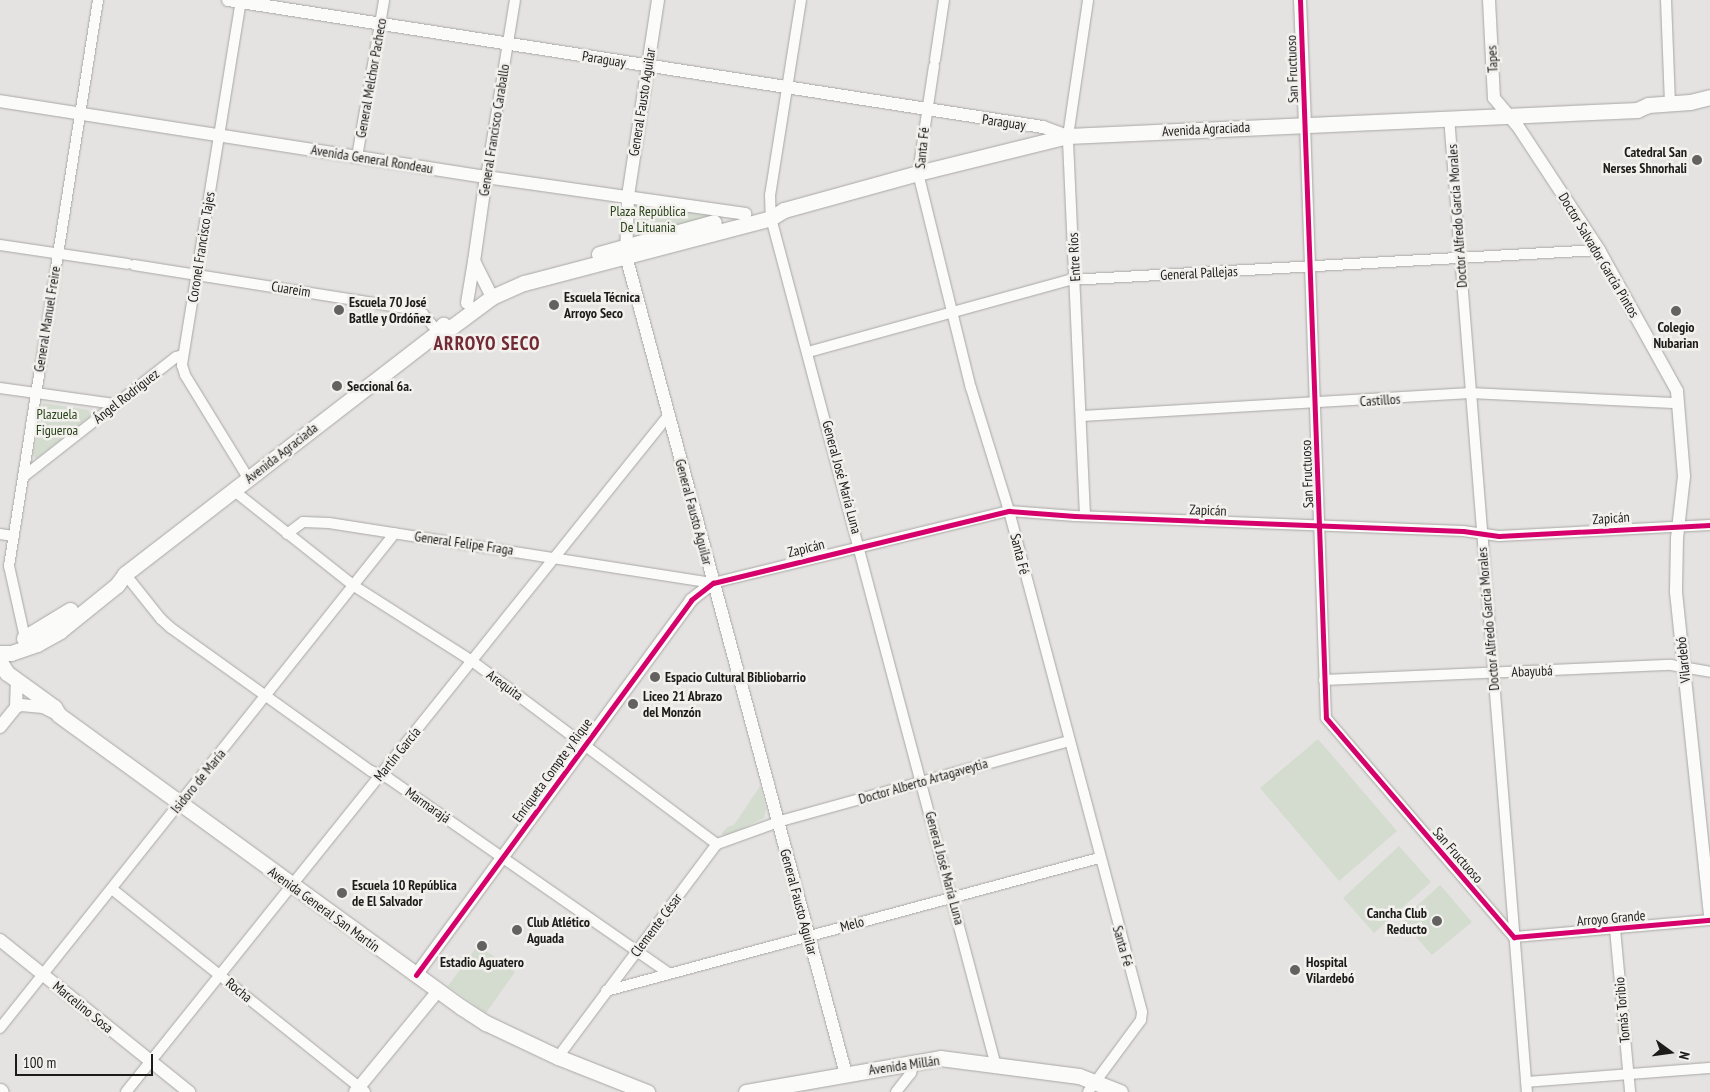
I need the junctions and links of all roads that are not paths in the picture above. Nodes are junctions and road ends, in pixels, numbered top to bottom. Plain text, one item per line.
1 (98, 0) edge
2 (296, 0) edge
3 (384, 0) edge
4 (515, 0) edge
5 (658, 0) edge
6 (801, 0) edge
7 (944, 0) edge
8 (1088, 0) edge
9 (1300, 0) edge
10 (1489, 0) edge
11 (1666, 0) edge
12 (236, 1) edge
13 (285, 10) junction
14 (380, 24) junction
15 (508, 44) junction
16 (648, 66) junction
17 (787, 88) junction
18 (1710, 97) edge
19 (0, 101) edge
20 (1670, 104) junction
21 (1710, 107) edge
22 (927, 110) junction
23 (1637, 110) junction
24 (81, 113) junction
25 (1507, 114) junction
26 (1449, 117) junction
27 (1305, 124) junction
28 (220, 136) junction
29 (1068, 136) junction
30 (357, 157) junction
31 (918, 174) junction
32 (486, 177) junction
33 (628, 197) junction
34 (775, 212) junction
35 (745, 214) junction
36 (0, 245) edge
37 (1599, 250) junction
38 (625, 251) junction
39 (57, 254) junction
40 (1460, 259) junction
41 (474, 261) junction
42 (1311, 268) junction
43 (197, 274) junction
44 (1075, 280) junction
45 (489, 292) junction
46 (466, 303) junction
47 (955, 313) junction
48 (438, 332) junction
49 (808, 352) junction
50 (183, 355) junction
51 (0, 388) edge
52 (36, 393) junction
53 (1470, 393) junction
54 (1678, 403) junction
55 (116, 404) junction
56 (1316, 404) junction
57 (668, 416) junction
58 (1082, 416) junction
59 (23, 477) junction
60 (248, 478) junction
61 (233, 490) junction
62 (1009, 511) junction
63 (1085, 516) junction
64 (1679, 525) junction
65 (1710, 525) edge
66 (1320, 526) junction
67 (1481, 532) junction
68 (395, 533) junction
69 (0, 534) edge
70 (287, 534) junction
71 (14, 536) junction
72 (860, 545) junction
73 (554, 556) junction
74 (125, 574) junction
75 (686, 579) junction
76 (713, 583) junction
77 (354, 586) junction
78 (691, 600) junction
79 (25, 638) junction
80 (0, 652) edge
81 (472, 661) junction
82 (0, 662) edge
83 (1684, 667) junction
84 (1493, 672) junction
85 (1710, 672) edge
86 (1324, 680) junction
87 (17, 681) junction
88 (266, 696) junction
89 (21, 706) junction
90 (59, 715) junction
91 (0, 727) edge
92 (1068, 741) junction
93 (585, 745) junction
94 (381, 775) junction
95 (922, 782) junction
96 (179, 803) junction
97 (1705, 821) edge
98 (777, 822) junction
99 (717, 844) junction
100 (502, 857) junction
101 (1099, 858) junction
102 (290, 884) junction
103 (112, 889) junction
104 (952, 897) junction
105 (1710, 919) edge
106 (1615, 929) junction
107 (808, 935) junction
108 (1514, 937) junction
109 (0, 940) edge
110 (636, 951) junction
111 (42, 974) junction
112 (669, 974) junction
113 (219, 975) junction
114 (416, 975) junction
115 (438, 991) junction
116 (606, 991) junction
117 (0, 1028) edge
118 (558, 1057) junction
119 (150, 1061) junction
120 (915, 1061) junction
121 (996, 1066) junction
122 (1710, 1068) edge
123 (846, 1074) junction
124 (1628, 1074) junction
125 (604, 1077) junction
126 (1092, 1087) edge
127 (1526, 1087) edge
128 (360, 1090) edge
129 (126, 1092) edge
130 (189, 1092) edge
131 (623, 1092) edge
132 (648, 1092) edge
133 (746, 1092) edge
134 (896, 1092) edge
135 (1120, 1092) edge
136 (1630, 1092) edge

1 - 24 street, General Manuel Freire
2 - 13 street
3 - 14 street, General Melchor Pacheco
4 - 15 street, General Francisco Caraballo
5 - 16 street, General Fausto Aguilar
6 - 17 street, General José María Luna
7 - 22 street, Santa Fé
8 - 29 street, Entre Ríos
9 - 27 street, San Fructuoso
10 - 25 street, Tapes
11 - 20 street
12 - 13 street, Paraguay
12 - 28 street, Coronel Francisco Tajes
13 - 14 street, Paraguay
14 - 15 street, Paraguay
14 - 30 street, General Melchor Pacheco
15 - 16 street, Paraguay
15 - 32 street, General Francisco Caraballo
16 - 17 street, Paraguay
16 - 33 street, General Fausto Aguilar
17 - 22 street, Paraguay
17 - 34 street, General José María Luna
18 - 20 main road, Avenida Agraciada
19 - 24 street, Avenida General Rondeau
20 - 23 main road, Avenida Agraciada
21 - 23 main road, Avenida Agraciada
22 - 29 street, Paraguay
22 - 31 street, Santa Fé
23 - 25 main road, Avenida Agraciada
24 - 28 street, Avenida General Rondeau
24 - 39 street, General Manuel Freire
25 - 26 main road, Avenida Agraciada
25 - 37 street, Doctor Salvador García Pintos
26 - 27 main road, Avenida Agraciada
26 - 40 street, Doctor Alfredo García Morales
27 - 29 main road, Avenida Agraciada
27 - 42 street, San Fructuoso
28 - 30 street, Avenida General Rondeau
28 - 43 street, Coronel Francisco Tajes
29 - 31 main road, Avenida Agraciada
29 - 44 street, Entre Ríos
30 - 32 street, Avenida General Rondeau
31 - 34 main road, Avenida Agraciada
31 - 47 street, Santa Fé
32 - 33 street, Avenida General Rondeau
32 - 41 street, General Francisco Caraballo
33 - 35 street, Avenida General Rondeau
33 - 38 street, General Fausto Aguilar
34 - 35 main road, Avenida Agraciada
34 - 38 main road, Avenida Agraciada
34 - 49 street, General José María Luna
35 - 38 main road, Avenida Agraciada
36 - 39 street, Cuareim
37 - 40 street, General Pallejas
37 - 54 street, Doctor Salvador García Pintos
38 - 45 main road, Avenida Agraciada
38 - 57 street, General Fausto Aguilar
39 - 43 street, Cuareim
39 - 52 street, General Manuel Freire
40 - 42 street, General Pallejas
40 - 53 street, Doctor Alfredo García Morales
41 - 45 street
41 - 46 street, General Francisco Caraballo
42 - 44 street, General Pallejas
42 - 56 street, San Fructuoso
43 - 48 street, Cuareim
43 - 50 street, Coronel Francisco Tajes
44 - 47 street, General Pallejas
44 - 58 street, Entre Ríos
45 - 46 main road, Avenida Agraciada
45 - 48 main road, Avenida Agraciada
46 - 48 main road, Avenida Agraciada
47 - 49 street, General Pallejas
47 - 62 street, Santa Fé
48 - 60 main road, Avenida Agraciada
49 - 72 street, General José María Luna
50 - 55 street, Ángel Rodríguez
50 - 60 street, Coronel Francisco Tajes
51 - 52 street
52 - 55 street
52 - 59 street, General Manuel Freire
53 - 54 street, Castillos
53 - 56 street, Castillos
53 - 67 street, Doctor Alfredo García Morales
54 - 64 street, Vilardebó
55 - 59 street, Ángel Rodríguez
56 - 58 street, Castillos
56 - 66 street, San Fructuoso
57 - 73 street, Martín García
57 - 76 street, General Fausto Aguilar
58 - 63 street, Entre Ríos
59 - 71 street, General Manuel Freire
60 - 61 main road, Avenida Agraciada
61 - 70 street
61 - 74 main road, Avenida Agraciada
62 - 63 street, Zapicán
62 - 72 street, Zapicán
62 - 92 street, Santa Fé
63 - 66 street, Zapicán
64 - 65 street, Zapicán
64 - 67 street, Zapicán
64 - 83 street, Vilardebó
66 - 67 street, Zapicán
66 - 86 street, San Fructuoso
67 - 84 street, Doctor Alfredo García Morales
68 - 70 street, General Felipe Fraga
68 - 73 street, General Felipe Fraga
68 - 77 street, Isidoro de María
69 - 71 street
70 - 77 street, Arequita
71 - 79 street, General Manuel Freire
72 - 76 street, Zapicán
72 - 95 street, General José María Luna
73 - 75 street, General Felipe Fraga
73 - 81 street, Martín García
74 - 79 main road, Avenida Agraciada
74 - 80 main road, Avenida Agraciada
74 - 88 street, Marmarajá
75 - 76 street, General Felipe Fraga
75 - 78 street
76 - 78 street, Enriqueta Compte y Rique
76 - 98 street, General Fausto Aguilar
77 - 81 street, Arequita
77 - 88 street, Isidoro de María
78 - 93 street, Enriqueta Compte y Rique
79 - 80 main road, Avenida Agraciada
81 - 93 street, Arequita
81 - 94 street, Martín García
82 - 87 main road, Avenida General San Martín
83 - 84 street, Abayubá
83 - 85 street, Abayubá
83 - 97 street, Vilardebó
84 - 86 street, Abayubá
84 - 108 street, Doctor Alfredo García Morales
86 - 108 street, San Fructuoso
87 - 89 street
87 - 90 main road, Avenida General San Martín
88 - 94 street, Marmarajá
88 - 96 street, Isidoro de María
89 - 90 street, Avenida General San Martín
89 - 91 street
90 - 96 main road, Avenida General San Martín
92 - 95 street, Doctor Alberto Artagaveytia
92 - 101 street, Santa Fé
93 - 99 street, Arequita
93 - 100 street, Enriqueta Compte y Rique
94 - 100 street, Marmarajá
94 - 102 street, Martín García
95 - 98 street, Doctor Alberto Artagaveytia
95 - 104 street, General José María Luna
96 - 102 main road, Avenida General San Martín
96 - 103 street, Isidoro de María
97 - 105 street, Vilardebó
98 - 99 street
98 - 107 street, General Fausto Aguilar
99 - 110 street, Clemente César
100 - 110 street, Marmarajá
100 - 114 street, Enriqueta Compte y Rique
101 - 104 street, Melo
101 - 126 street, Santa Fé
102 - 113 street, Martín García
102 - 114 main road, Avenida General San Martín
103 - 111 street, Isidoro de María
103 - 113 street, Rocha
104 - 107 street, Melo
104 - 121 street, General José María Luna
105 - 106 street, Arroyo Grande
106 - 108 street, Arroyo Grande
106 - 124 street, Tomás Toribio
107 - 112 street, Melo
107 - 123 street, General Fausto Aguilar
108 - 127 street, Doctor Alfredo García Morales
109 - 111 street, Marcelino Sosa
110 - 112 street, Marmarajá
110 - 116 street, Clemente César
111 - 117 street, Isidoro de María
111 - 119 street, Marcelino Sosa
112 - 116 street, Melo
113 - 119 street, Martín García
113 - 128 street, Rocha
114 - 115 main road, Avenida General San Martín
115 - 118 main road, Avenida General San Martín
115 - 128 street
116 - 118 street, Clemente César
118 - 125 main road, Avenida General San Martín
119 - 129 street, Martín García
119 - 130 street, Marcelino Sosa
120 - 121 main road, Avenida Millán
120 - 123 main road, Avenida Millán
120 - 134 street
121 - 126 main road, Avenida Millán
122 - 124 street
123 - 133 main road, Avenida Millán
124 - 127 street
124 - 136 street, Tomás Toribio
125 - 131 main road, Avenida General San Martín
125 - 132 main road, Avenida General San Martín
126 - 135 main road, Avenida Millán

